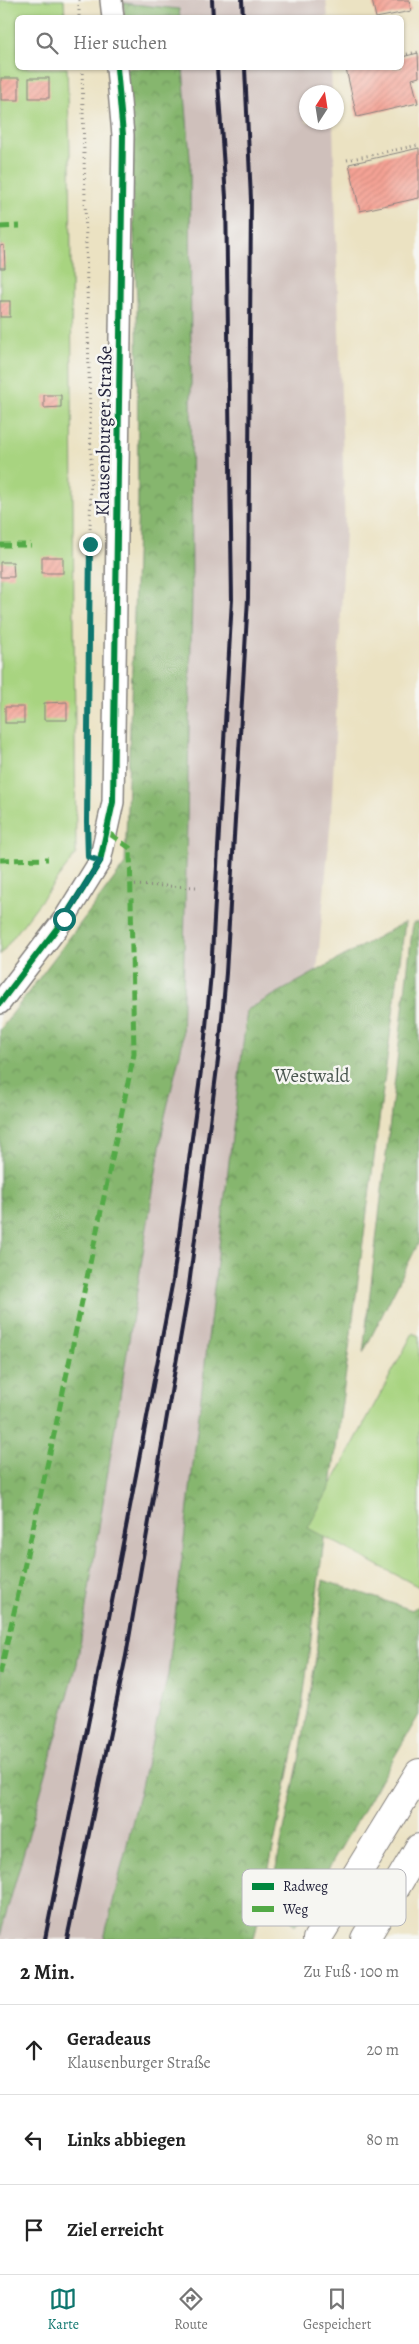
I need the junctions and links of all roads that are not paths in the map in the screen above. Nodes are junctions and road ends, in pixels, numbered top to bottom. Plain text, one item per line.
1 (111, 0) edge
2 (113, 15) edge
3 (117, 70) edge
4 (0, 1003) edge
5 (419, 1773) edge
6 (419, 1848) edge
7 (360, 1869) edge
8 (406, 1870) edge
9 (325, 1926) edge
10 (373, 1926) edge
11 (317, 1939) edge
12 (365, 1939) edge

1 - 2 street
3 - 4 street, Klausenburger Straße
5 - 7 main road
6 - 8 main road
9 - 11 main road
10 - 12 main road

